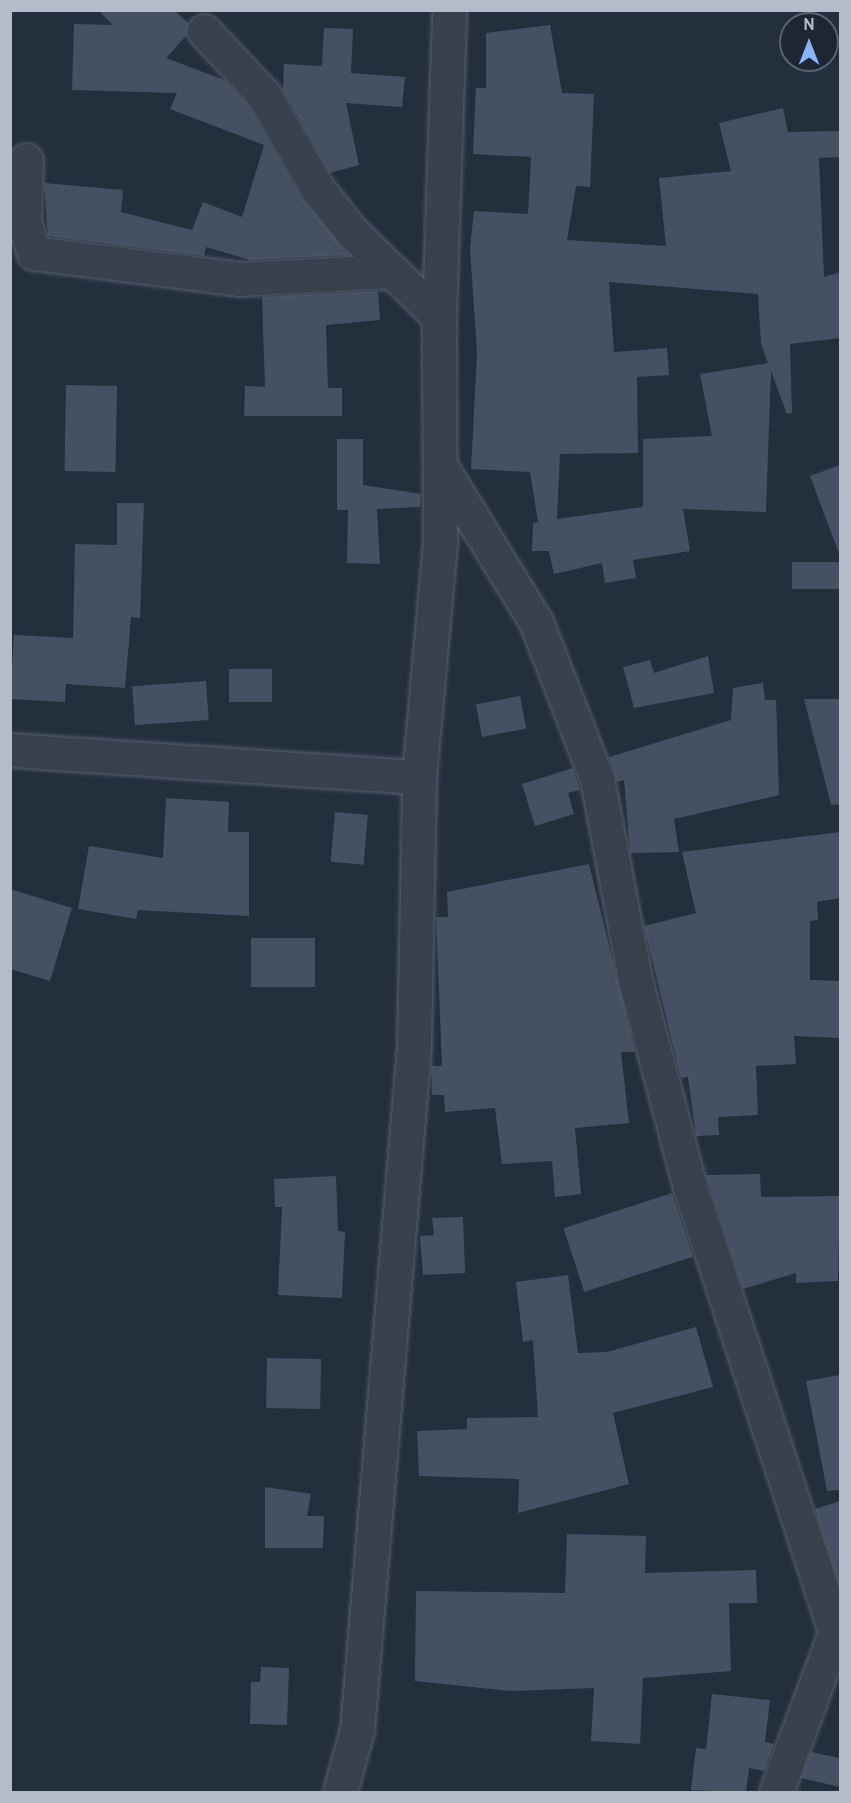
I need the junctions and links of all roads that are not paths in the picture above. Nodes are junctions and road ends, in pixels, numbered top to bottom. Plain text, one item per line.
1 (449, 10) edge
2 (204, 31) dead end
3 (26, 160) dead end
4 (393, 271) junction
5 (439, 317) junction
6 (441, 467) junction
7 (10, 750) edge
8 (419, 777) junction
9 (837, 1642) edge
10 (340, 1792) edge
11 (776, 1792) edge

1 - 5 street
2 - 4 street
3 - 4 street
4 - 5 street
5 - 6 street
6 - 8 street
6 - 9 street
7 - 8 street
8 - 10 street
9 - 11 street

